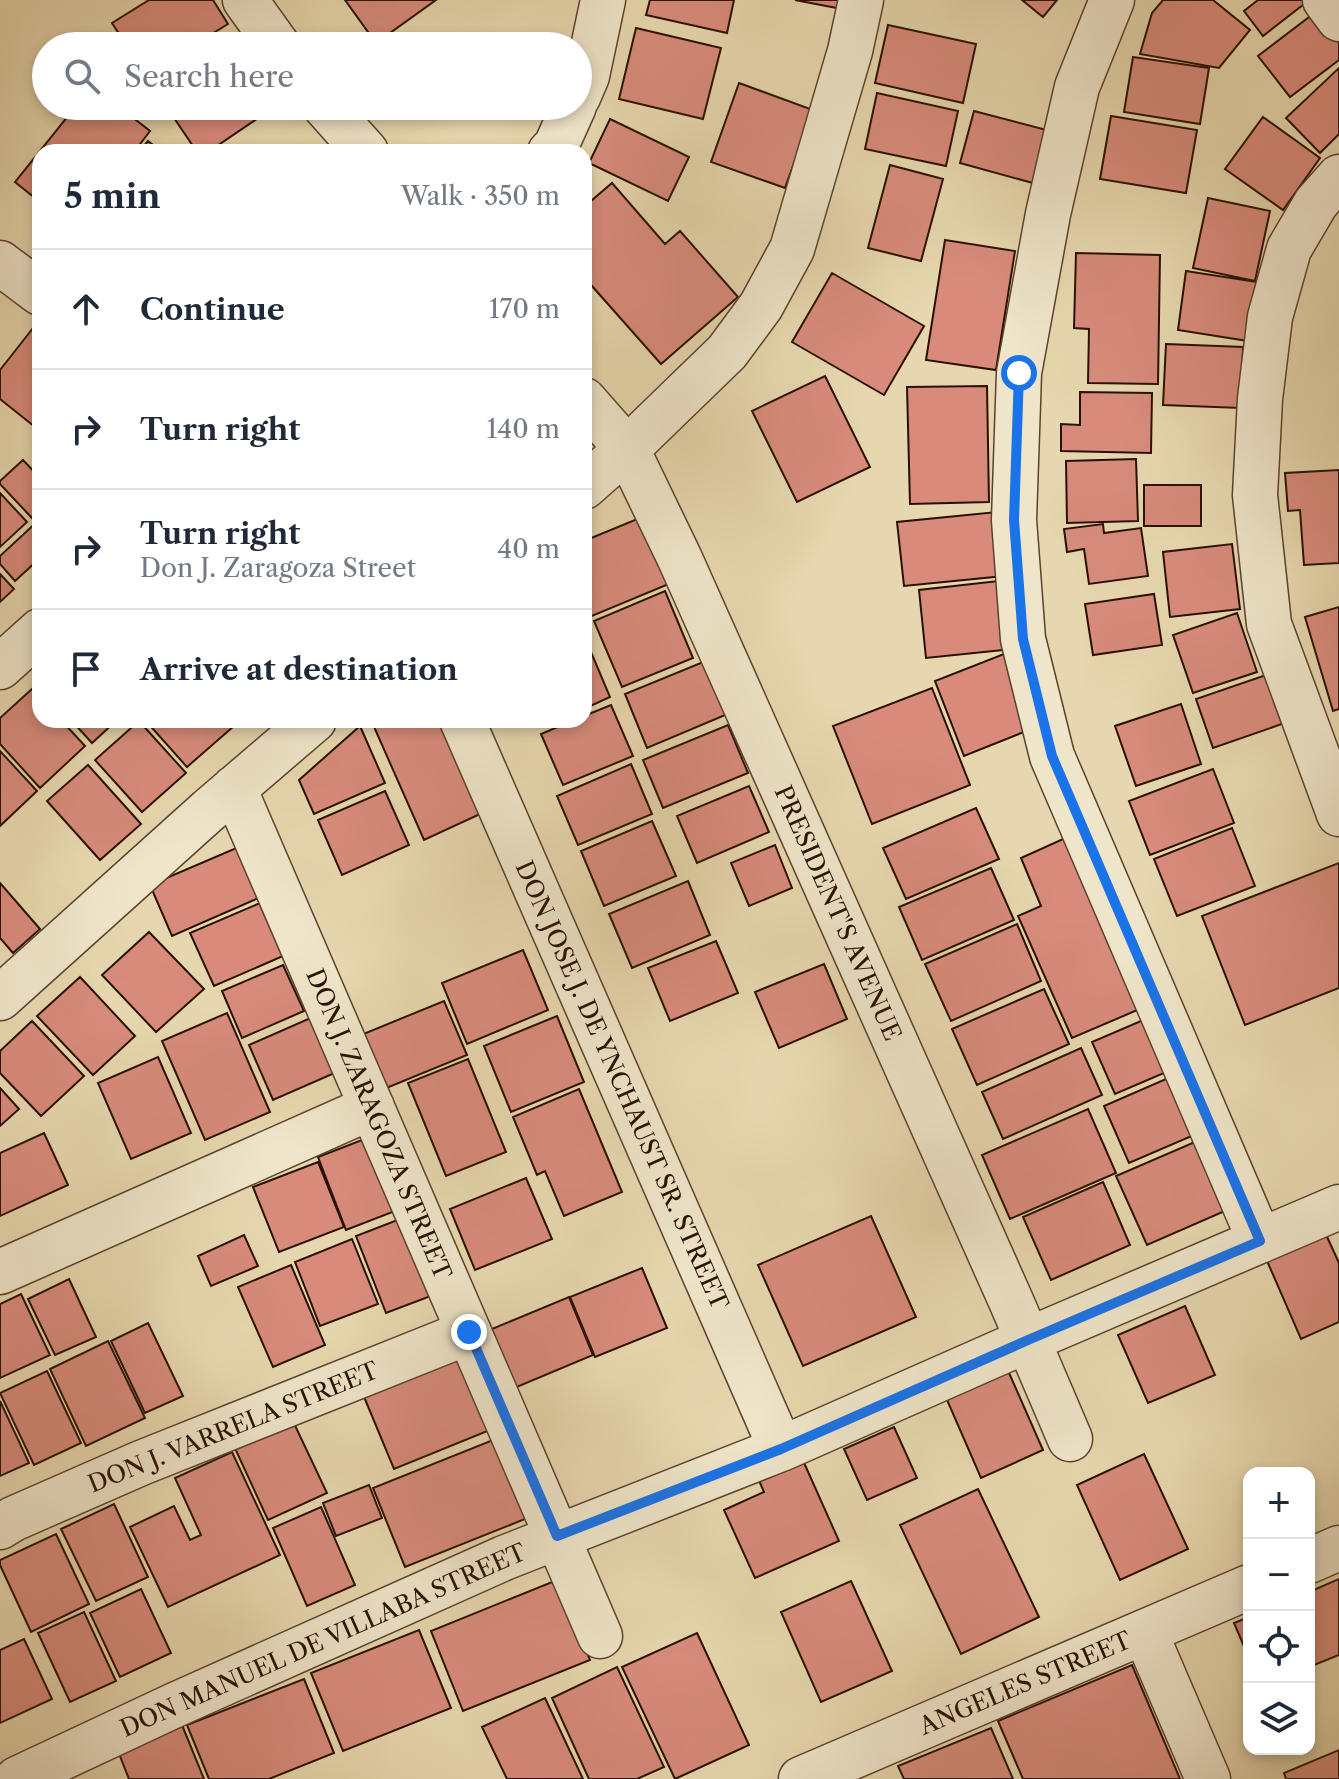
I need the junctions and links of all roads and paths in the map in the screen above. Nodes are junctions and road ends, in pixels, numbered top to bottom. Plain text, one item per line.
1 (245, 0) edge
2 (603, 0) edge
3 (861, 0) edge
4 (1112, 0) edge
5 (1325, 0) edge
6 (1339, 19) edge
7 (268, 32) edge
8 (592, 52) edge
9 (337, 120) edge
10 (568, 120) edge
11 (359, 144) edge
12 (557, 144) edge
13 (1339, 177) edge
14 (0, 263) edge
15 (32, 287) edge
16 (592, 409) edge
17 (627, 449) junction
18 (592, 480) edge
19 (32, 638) edge
20 (0, 667) edge
21 (305, 728) edge
22 (466, 728) edge
23 (234, 788) junction
24 (1339, 814) edge
25 (0, 998) edge
26 (372, 1107) junction
27 (1339, 1207) edge
28 (1260, 1241) junction
29 (0, 1272) edge
30 (469, 1332) junction
31 (1028, 1340) junction
32 (1070, 1439) dead end
33 (781, 1449) junction
34 (0, 1527) edge
35 (557, 1536) junction
36 (1339, 1548) edge
37 (1315, 1558) edge
38 (1243, 1590) edge
39 (1145, 1632) junction
40 (600, 1636) dead end
41 (17, 1779) edge
42 (801, 1779) edge
43 (1208, 1779) edge

1 - 7 street
2 - 8 street
3 - 17 street
4 - 28 street
5 - 6 street
9 - 11 street
10 - 12 street
13 - 24 street
14 - 15 street
16 - 17 street, PRESIDENT'S AVENUE
17 - 18 street
17 - 31 street, PRESIDENT'S AVENUE
19 - 20 street
21 - 23 street
22 - 33 street, DON JOSE J. DE YNCHAUST SR. STREET
23 - 25 street
23 - 26 street, DON J. ZARAGOZA STREET
26 - 29 street
26 - 30 street, DON J. ZARAGOZA STREET
27 - 28 street, DON MANUEL DE VILLABA STREET
28 - 31 street, DON MANUEL DE VILLABA STREET
30 - 34 street, DON J. VARRELA STREET
30 - 35 street, DON J. ZARAGOZA STREET
31 - 32 street, PRESIDENT'S AVENUE
31 - 33 street, DON MANUEL DE VILLABA STREET
33 - 35 street, DON MANUEL DE VILLABA STREET
35 - 40 street, DON J. ZARAGOZA STREET
35 - 41 street, DON MANUEL DE VILLABA STREET
36 - 37 street
38 - 39 street, ANGELES STREET
39 - 42 street, ANGELES STREET
39 - 43 street

